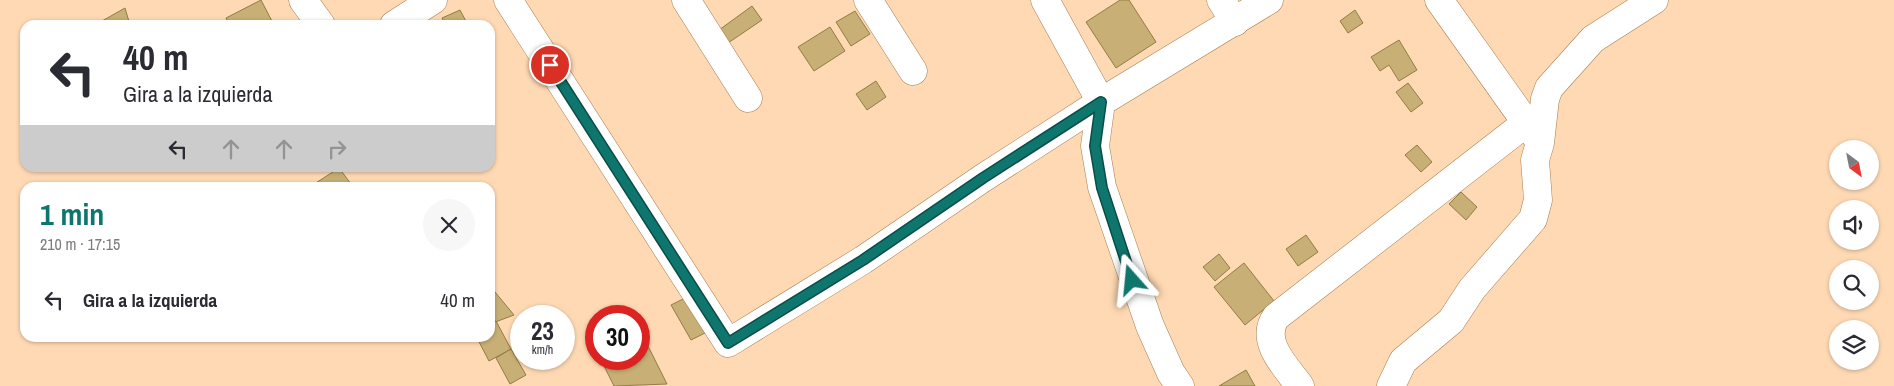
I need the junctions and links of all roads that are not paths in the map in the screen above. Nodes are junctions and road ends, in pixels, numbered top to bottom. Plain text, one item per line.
1 (303, 0) edge
2 (433, 0) edge
3 (508, 0) edge
4 (686, 0) edge
5 (868, 0) edge
6 (1045, 0) edge
7 (1220, 0) edge
8 (1269, 0) edge
9 (1439, 0) edge
10 (1654, 0) edge
11 (317, 20) edge
12 (402, 20) edge
13 (1235, 22) junction
14 (913, 71) dead end
15 (748, 98) dead end
16 (1101, 102) junction
17 (1533, 133) junction
18 (1180, 386) edge
19 (1300, 386) edge
20 (1391, 386) edge

1 - 11 street
2 - 12 street
3 - 16 street
4 - 15 street
5 - 14 street
6 - 16 street
7 - 13 street
8 - 13 street
9 - 17 street
10 - 17 street
13 - 16 street
16 - 18 street
17 - 19 street
17 - 20 street

